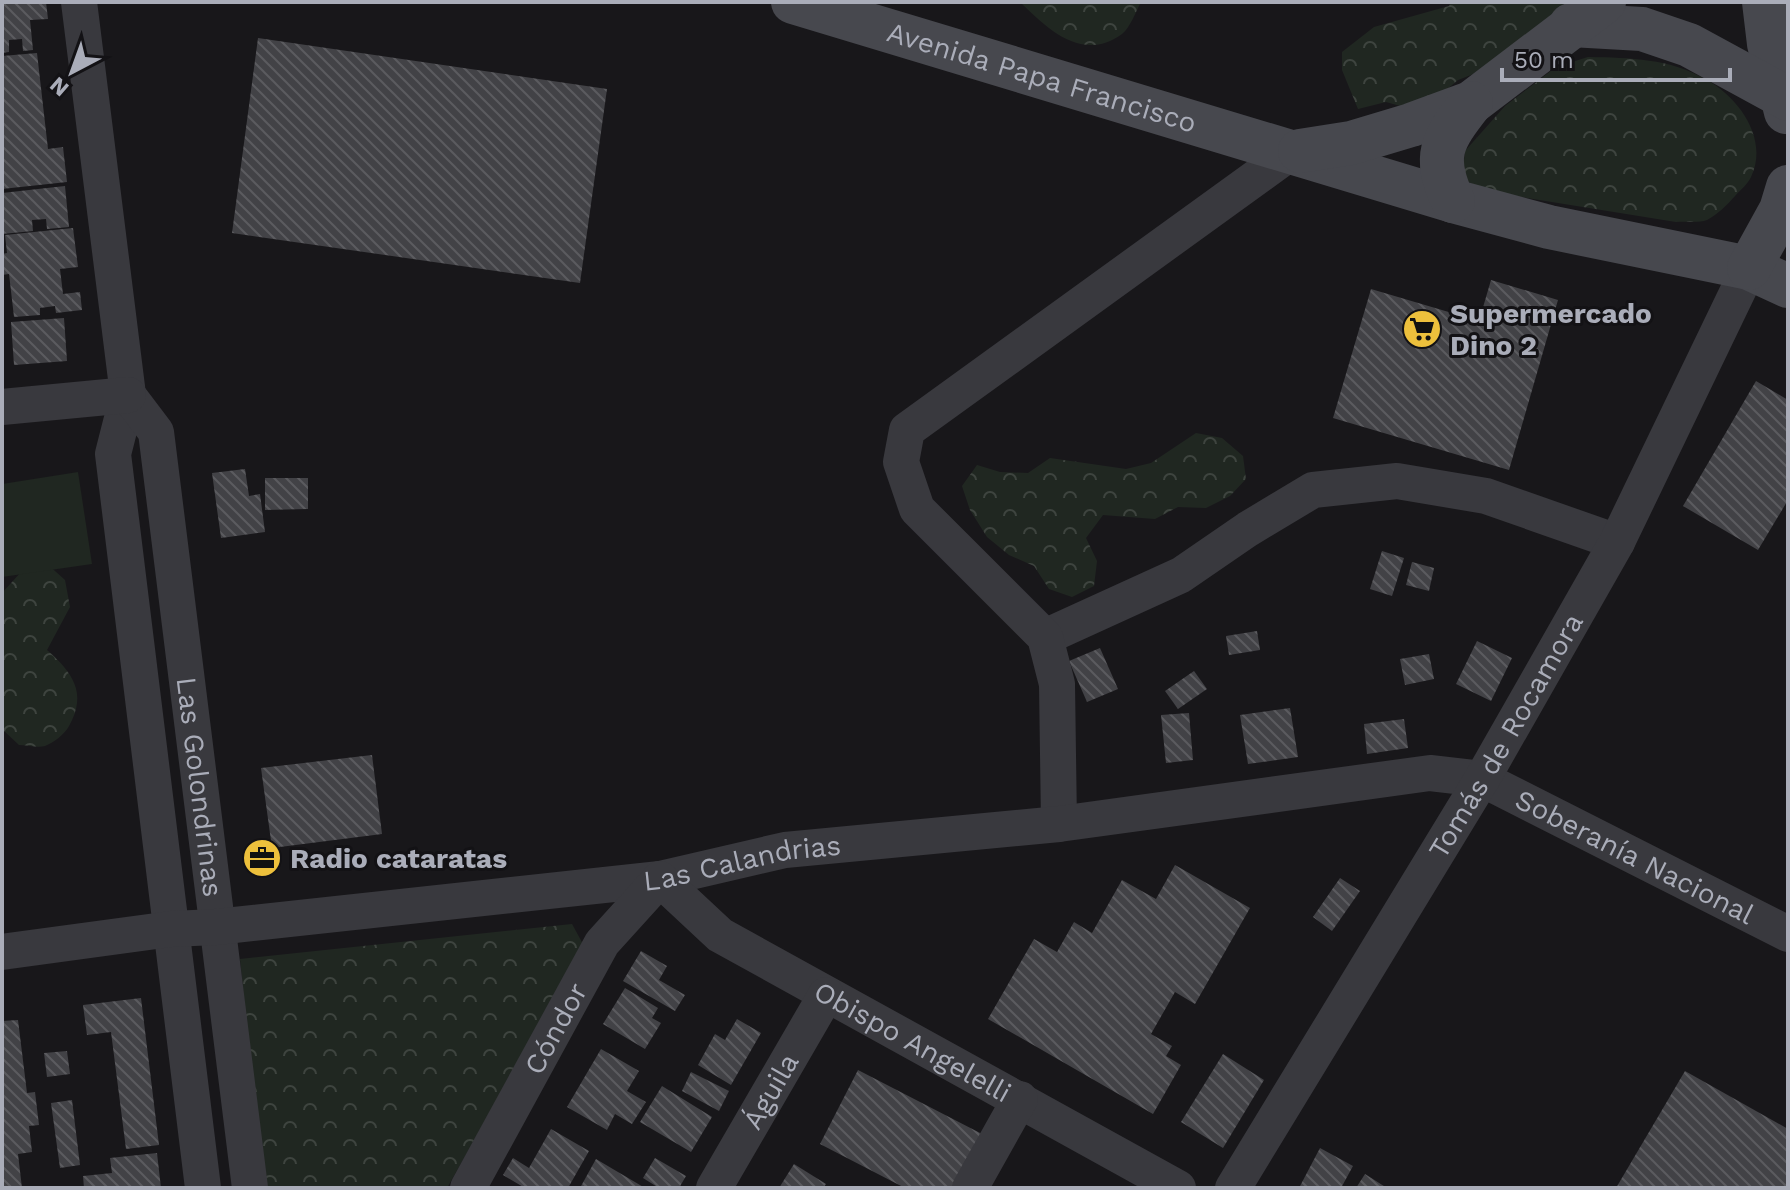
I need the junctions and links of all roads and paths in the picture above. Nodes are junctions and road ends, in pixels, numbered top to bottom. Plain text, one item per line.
1 (79, 2) edge
2 (793, 2) edge
3 (1764, 2) edge
4 (1588, 14) edge
5 (1471, 103) junction
6 (1786, 105) edge
7 (1290, 153) junction
8 (1788, 187) edge
9 (1453, 201) junction
10 (1749, 268) junction
11 (1788, 286) edge
12 (128, 395) junction
13 (2, 407) edge
14 (1617, 542) junction
15 (1045, 637) junction
16 (1482, 779) junction
17 (1059, 824) junction
18 (660, 879) junction
19 (216, 927) junction
20 (171, 929) junction
21 (1788, 934) edge
22 (2, 952) edge
23 (826, 995) junction
24 (1020, 1099) junction
25 (203, 1188) edge
26 (250, 1188) edge
27 (468, 1188) edge
28 (714, 1188) edge
29 (970, 1188) edge
30 (1178, 1188) edge
31 (1233, 1188) edge

1 - 12 street, Las Golondrinas
2 - 7 main road, Avenida Papa Francisco
3 - 6 main road
4 - 5 main road, Avenida Papa Francisco
4 - 6 main road, Avenida Papa Francisco
5 - 7 main road, Avenida Papa Francisco
5 - 9 main road
7 - 9 main road, Avenida Papa Francisco
7 - 15 street
8 - 10 main road
9 - 10 main road, Avenida Papa Francisco
10 - 11 main road, Avenida Papa Francisco
10 - 14 street, Tomás de Rocamora
12 - 13 street
12 - 19 street, Las Golondrinas
12 - 20 street, Las Golondrinas
14 - 15 street
14 - 16 street, Tomás de Rocamora
15 - 17 street
16 - 17 street, Las Calandrias
16 - 21 street, Soberanía Nacional
16 - 31 street, Tomás de Rocamora
17 - 18 street, Las Calandrias
18 - 19 street, Las Calandrias
18 - 23 street, Obispo Angelelli
18 - 27 street, Cóndor
19 - 20 street, Las Calandrias
19 - 26 street, Las Golondrinas
20 - 22 street, Las Calandrias
20 - 25 street, Las Golondrinas
23 - 24 street, Obispo Angelelli
23 - 28 street, Águila
24 - 29 street
24 - 30 street, Obispo Angelelli

